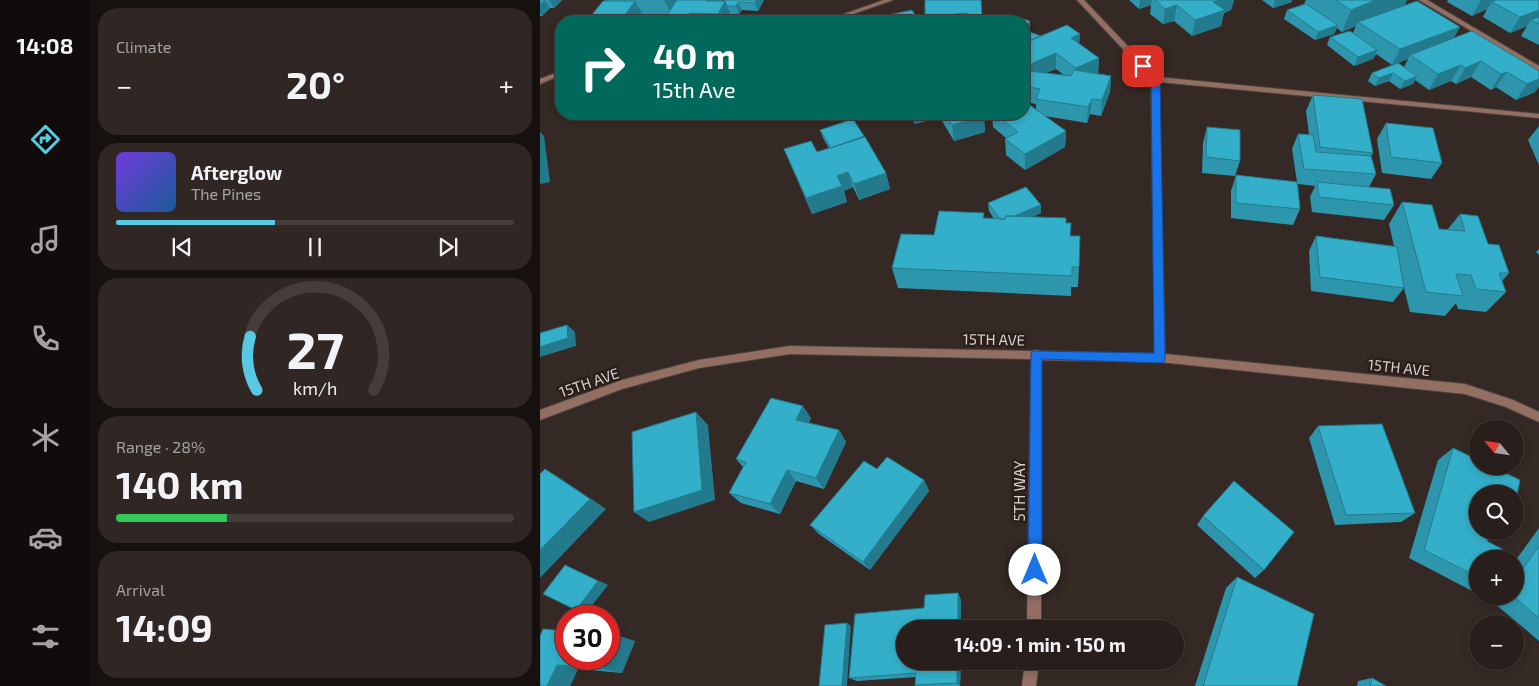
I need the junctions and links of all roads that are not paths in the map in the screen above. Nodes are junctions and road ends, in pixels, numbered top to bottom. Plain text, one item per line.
1 (890, 0) edge
2 (1080, 0) edge
3 (1422, 0) edge
4 (845, 15) edge
5 (1539, 69) edge
6 (555, 76) edge
7 (1156, 79) junction
8 (540, 82) edge
9 (1539, 116) edge
10 (1036, 354) junction
11 (1160, 358) junction
12 (540, 415) edge
13 (1539, 417) edge
14 (1034, 620) edge
15 (1031, 670) edge
16 (1029, 686) edge

1 - 4 street
2 - 7 street
3 - 5 street
6 - 8 street
7 - 9 street
7 - 11 street
10 - 11 street, 15TH AVE
10 - 12 street, 15TH AVE
10 - 14 street, 5TH WAY
11 - 13 street, 15TH AVE
15 - 16 street

